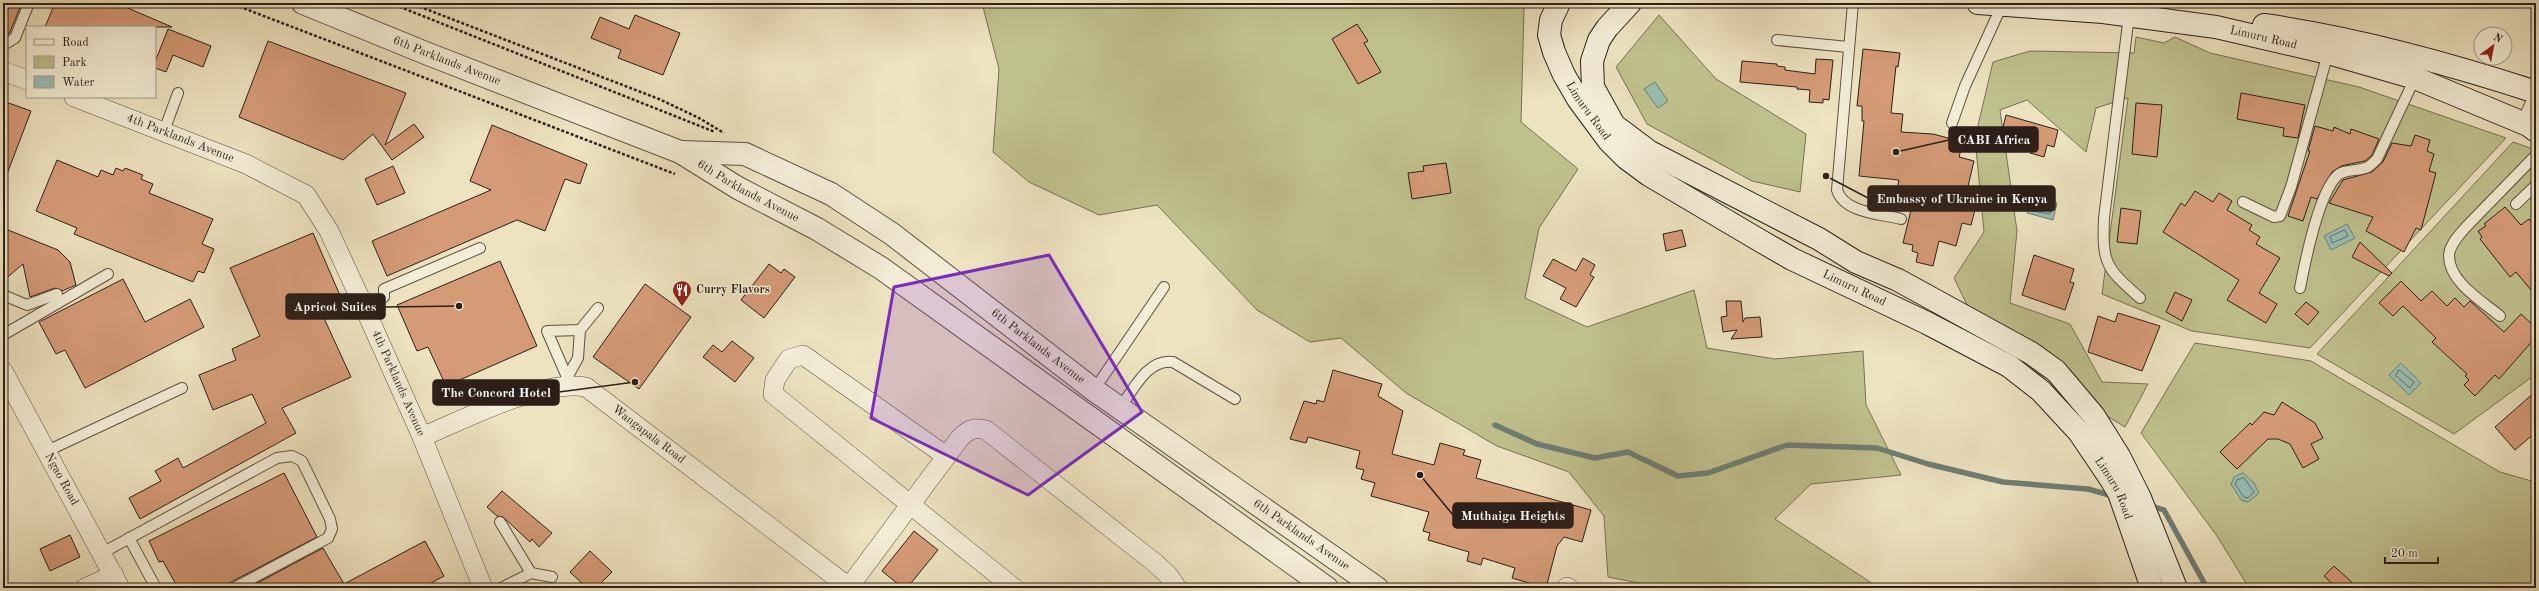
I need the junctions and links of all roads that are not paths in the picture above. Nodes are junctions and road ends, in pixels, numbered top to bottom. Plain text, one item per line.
1 (304, 3) edge
2 (1559, 3) edge
3 (1630, 3) edge
4 (1853, 3) edge
5 (1978, 3) edge
6 (2098, 3) edge
7 (2002, 5) junction
8 (27, 8) dead end
9 (2129, 15) junction
10 (1777, 40) dead end
11 (3, 42) edge
12 (1848, 47) junction
13 (2328, 53) junction
14 (3, 71) edge
15 (2415, 78) junction
16 (26, 80) edge
17 (2536, 92) edge
18 (178, 93) dead end
19 (77, 98) edge
20 (1952, 123) dead end
21 (2532, 128) edge
22 (164, 131) junction
23 (680, 152) junction
24 (2536, 155) edge
25 (2536, 185) edge
26 (2243, 202) dead end
27 (2516, 204) dead end
28 (1901, 219) dead end
29 (480, 248) dead end
30 (108, 274) dead end
31 (1164, 287) dead end
32 (2300, 288) dead end
33 (57, 294) dead end
34 (3, 295) edge
35 (2140, 298) dead end
36 (598, 308) dead end
37 (365, 309) junction
38 (2500, 316) dead end
39 (580, 330) junction
40 (3, 335) edge
41 (3, 371) edge
42 (569, 380) junction
43 (182, 388) dead end
44 (1094, 390) junction
45 (1235, 399) dead end
46 (1120, 408) junction
47 (422, 437) junction
48 (47, 451) junction
49 (946, 456) junction
50 (910, 506) junction
51 (500, 522) dead end
52 (2141, 528) junction
53 (128, 538) junction
54 (102, 553) junction
55 (531, 573) junction
56 (552, 577) dead end
57 (117, 581) edge
58 (849, 587) edge
59 (85, 588) edge
60 (156, 588) edge
61 (234, 588) edge
62 (483, 588) edge
63 (501, 588) edge
64 (1014, 588) edge
65 (1177, 588) edge
66 (1327, 588) edge
67 (1377, 588) edge
68 (2152, 588) edge
69 (2176, 588) edge

1 - 23 main road, 6th Parklands Avenue
2 - 52 main road, Limuru Road
3 - 52 main road
4 - 12 lane
5 - 7 main road, Limuru Road
6 - 17 main road, Limuru Road
7 - 9 main road, Limuru Road
7 - 20 lane
8 - 11 lane
9 - 13 main road, Limuru Road
9 - 35 lane
10 - 12 lane
12 - 28 lane
13 - 15 main road, Limuru Road
13 - 26 lane
14 - 16 street
15 - 21 main road, Limuru Road
15 - 32 lane
17 - 21 lane
18 - 22 lane
19 - 22 street, 4th Parklands Avenue
22 - 37 street, 4th Parklands Avenue
23 - 44 main road, 6th Parklands Avenue
23 - 66 main road, 6th Parklands Avenue
24 - 38 lane
25 - 27 lane
29 - 37 lane
30 - 40 lane
31 - 44 lane
33 - 34 lane
36 - 39 lane
37 - 47 street, 4th Parklands Avenue
39 - 42 lane
39 - 42 lane
41 - 48 street, Ngao Road
42 - 47 street, Wangapala Road
42 - 58 street, Wangapala Road
43 - 48 lane
44 - 46 main road, 6th Parklands Avenue
45 - 46 lane
46 - 67 main road, 6th Parklands Avenue
47 - 62 street, 4th Parklands Avenue
48 - 54 street, Ngao Road
49 - 50 street
49 - 50 street
49 - 65 street
50 - 58 street
50 - 64 street
51 - 55 lane
52 - 68 main road, Limuru Road
52 - 69 main road
53 - 54 lane
53 - 60 lane
53 - 61 lane
54 - 57 street, Ngao Road
55 - 56 lane
55 - 63 lane
57 - 59 street

